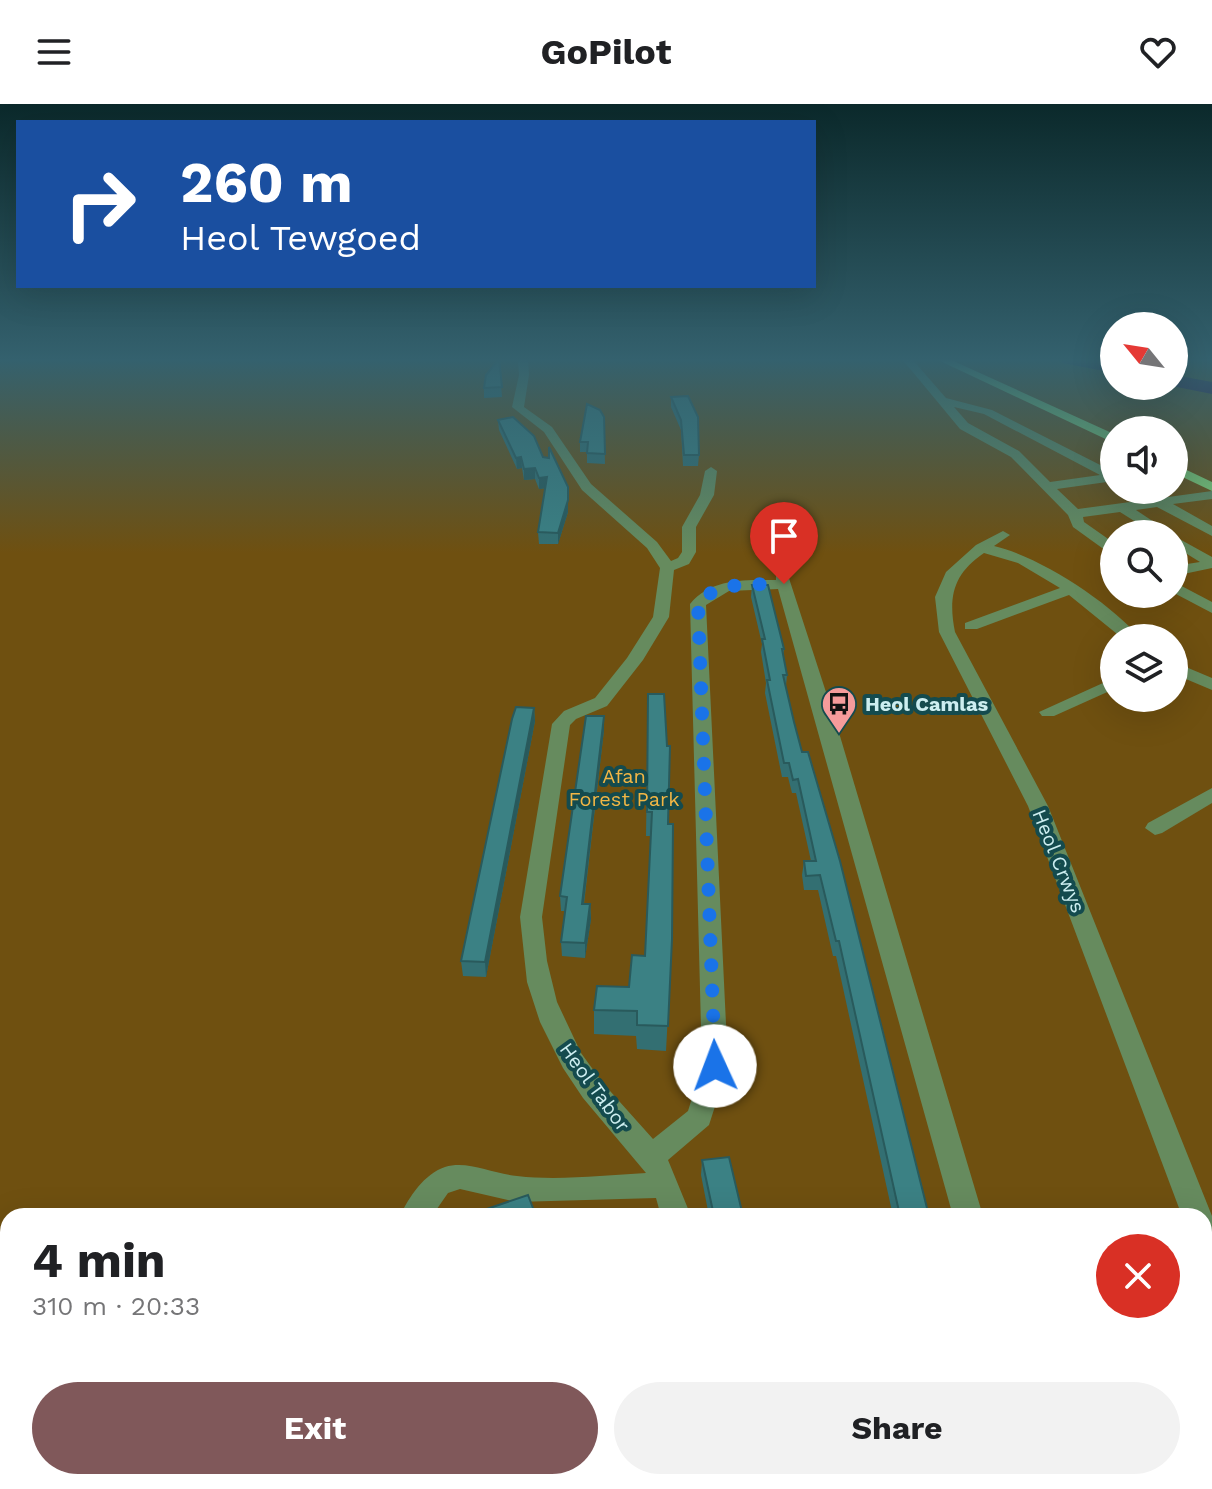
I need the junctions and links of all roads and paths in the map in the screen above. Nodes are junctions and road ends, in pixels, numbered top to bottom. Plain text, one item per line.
1 (542, 424) edge
2 (962, 424) edge
3 (1011, 424) edge
4 (1081, 424) edge
5 (1100, 433) edge
6 (711, 471) dead end
7 (1188, 475) edge
8 (1049, 486) junction
9 (1212, 487) edge
10 (1212, 495) edge
11 (1188, 499) edge
12 (1155, 504) edge
13 (1163, 504) edge
14 (1125, 509) junction
15 (1075, 514) junction
16 (1143, 520) edge
17 (1212, 532) edge
18 (1003, 535) dead end
19 (1100, 540) edge
20 (981, 548) junction
21 (1188, 549) edge
22 (1212, 564) edge
23 (667, 568) junction
24 (1188, 568) edge
25 (1069, 590) junction
26 (1188, 595) edge
27 (1212, 608) edge
28 (1114, 624) edge
29 (971, 626) dead end
30 (1188, 673) edge
31 (1211, 684) edge
32 (1100, 689) edge
33 (1048, 712) dead end
34 (1212, 794) edge
35 (1155, 828) dead end
36 (650, 1158) junction
37 (666, 1185) junction
38 (421, 1208) edge
39 (673, 1208) edge
40 (966, 1208) edge
41 (1194, 1208) edge

1 - 23 street
2 - 8 street
3 - 8 street
4 - 5 main road
6 - 23 street
7 - 9 main road
8 - 15 street
10 - 11 street
12 - 14 street
13 - 17 street
14 - 15 street
14 - 16 street
15 - 19 street
18 - 20 street, Heol Crwys
20 - 25 street
20 - 41 street, Heol Crwys
21 - 22 street
22 - 24 street
23 - 36 street, Heol Tabor
25 - 28 street
25 - 29 street
26 - 27 street
30 - 31 street
32 - 33 street
34 - 35 street
36 - 37 street, Heol Tabor
36 - 40 street
37 - 38 street
37 - 39 street, Heol Tabor

